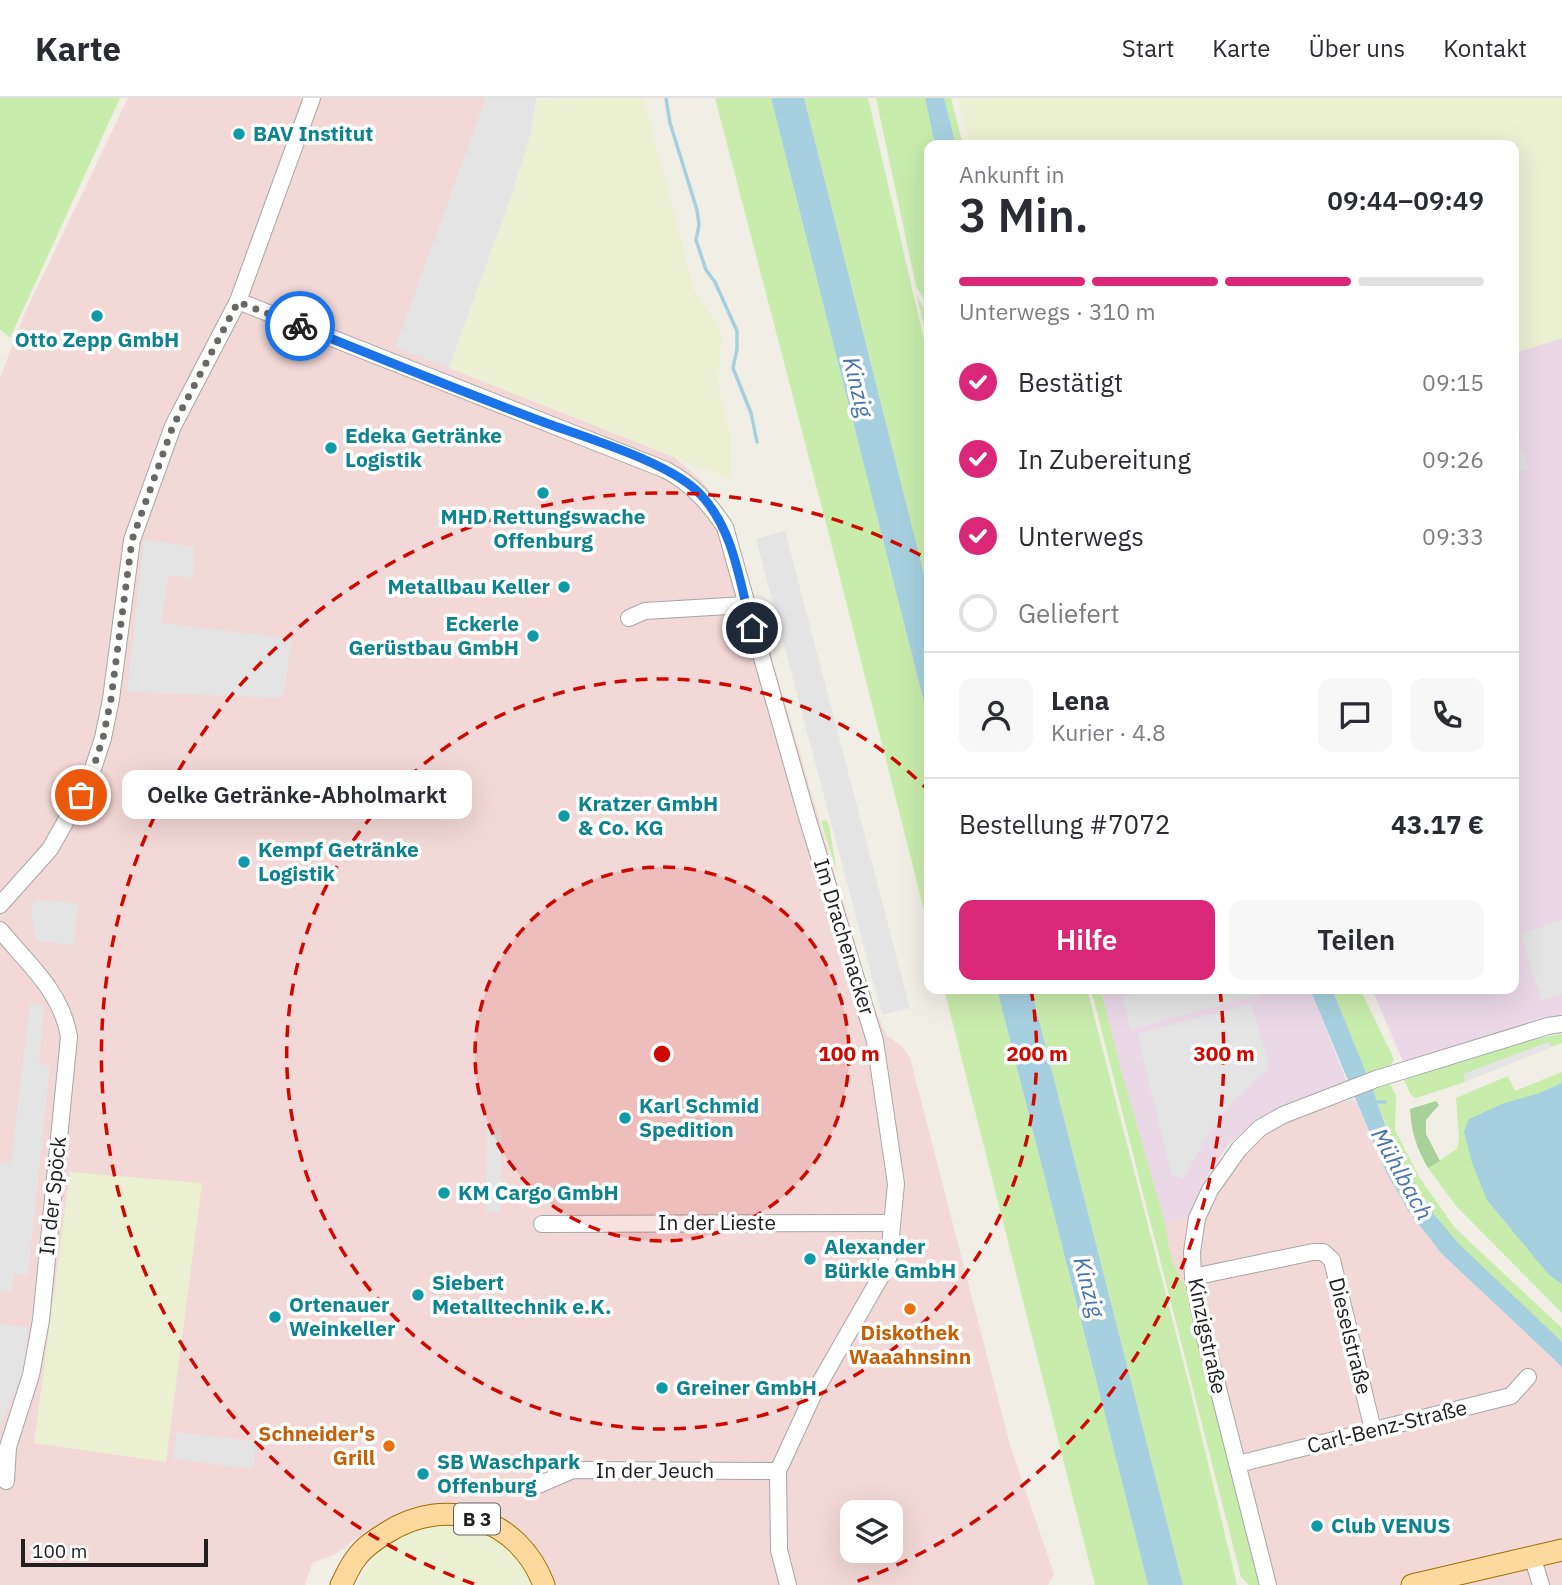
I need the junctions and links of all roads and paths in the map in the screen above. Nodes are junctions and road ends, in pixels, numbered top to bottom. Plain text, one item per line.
1 (312, 98) edge
2 (238, 302) junction
3 (746, 605) junction
4 (629, 618) dead end
5 (0, 905) edge
6 (0, 930) edge
7 (1562, 1024) edge
8 (892, 1223) junction
9 (542, 1224) dead end
10 (1193, 1277) junction
11 (1528, 1377) dead end
12 (1373, 1430) junction
13 (1238, 1464) junction
14 (778, 1471) junction
15 (6, 1481) dead end
16 (536, 1486) dead end
17 (1562, 1550) edge
18 (1532, 1559) junction
19 (341, 1585) edge
20 (544, 1585) edge
21 (788, 1585) edge
22 (1268, 1585) edge
23 (1412, 1585) edge
24 (1541, 1585) edge

1 - 2 street
2 - 3 street, Im Drachenacker
2 - 5 street
3 - 4 street
3 - 8 street, Im Drachenacker
6 - 15 street, In der Spöck
7 - 10 street, Kinzigstraße
8 - 9 street, In der Lieste
8 - 14 street, Im Drachenacker
10 - 12 street, Dieselstraße
10 - 13 street, Kinzigstraße
11 - 12 street, Carl-Benz-Straße
12 - 13 street, Carl-Benz-Straße
13 - 22 street, Kinzigstraße
14 - 16 street, In der Jeuch
14 - 21 street, Im Drachenacker
17 - 18 main road
18 - 23 main road
18 - 24 street
19 - 20 main road, B 3

